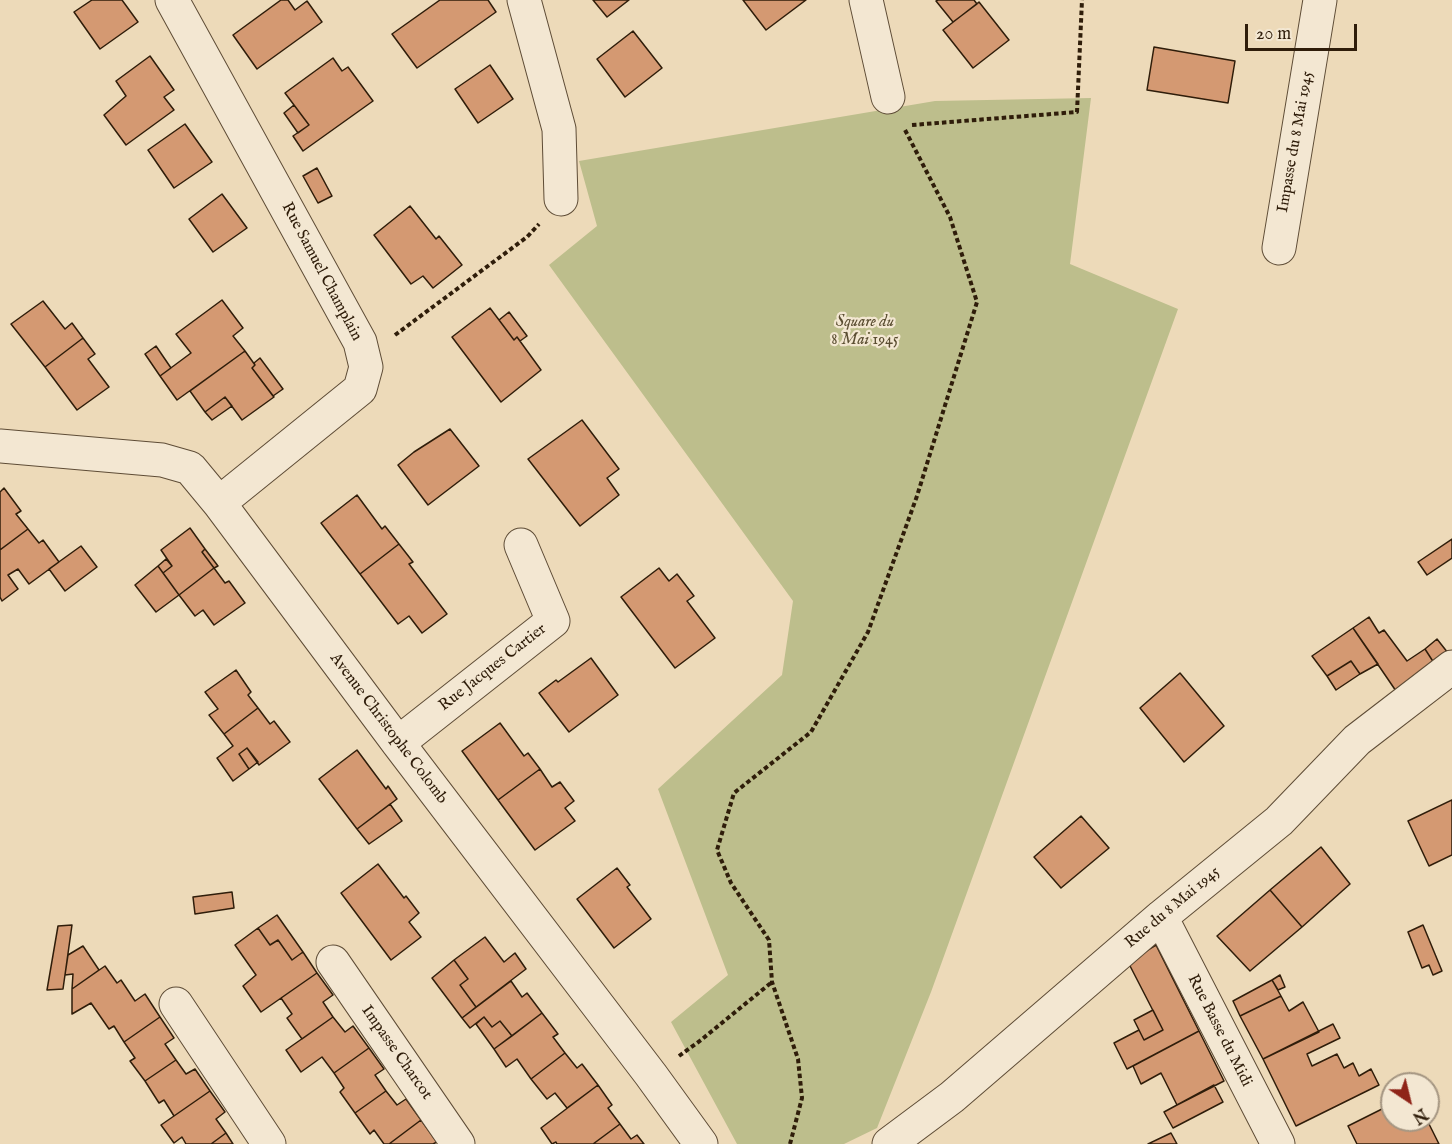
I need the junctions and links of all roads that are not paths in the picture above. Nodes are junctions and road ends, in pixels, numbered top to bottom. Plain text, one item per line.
1 (172, 0) edge
2 (524, 0) edge
3 (866, 0) edge
4 (1320, 0) edge
5 (888, 97) dead end
6 (561, 200) road end
7 (1279, 248) dead end
8 (0, 446) edge
9 (219, 503) junction
10 (521, 545) dead end
11 (1452, 667) edge
12 (398, 743) junction
13 (1161, 917) junction
14 (333, 962) dead end
15 (176, 1004) dead end
16 (269, 1144) edge
17 (458, 1144) edge
18 (701, 1144) edge
19 (889, 1144) edge
20 (1278, 1144) edge

1 - 9 street, Rue Samuel Champlain
2 - 6 street
3 - 5 street
4 - 7 street, Impasse du 8 Mai 1945
8 - 9 street, Avenue Christophe Colomb
9 - 12 street, Avenue Christophe Colomb
10 - 12 street, Rue Jacques Cartier
11 - 13 street, Rue du 8 Mai 1945
12 - 18 street, Avenue Christophe Colomb
13 - 19 street, Rue du 8 Mai 1945
13 - 20 street, Rue Basse du Midi
14 - 17 street, Impasse Charcot
15 - 16 street

